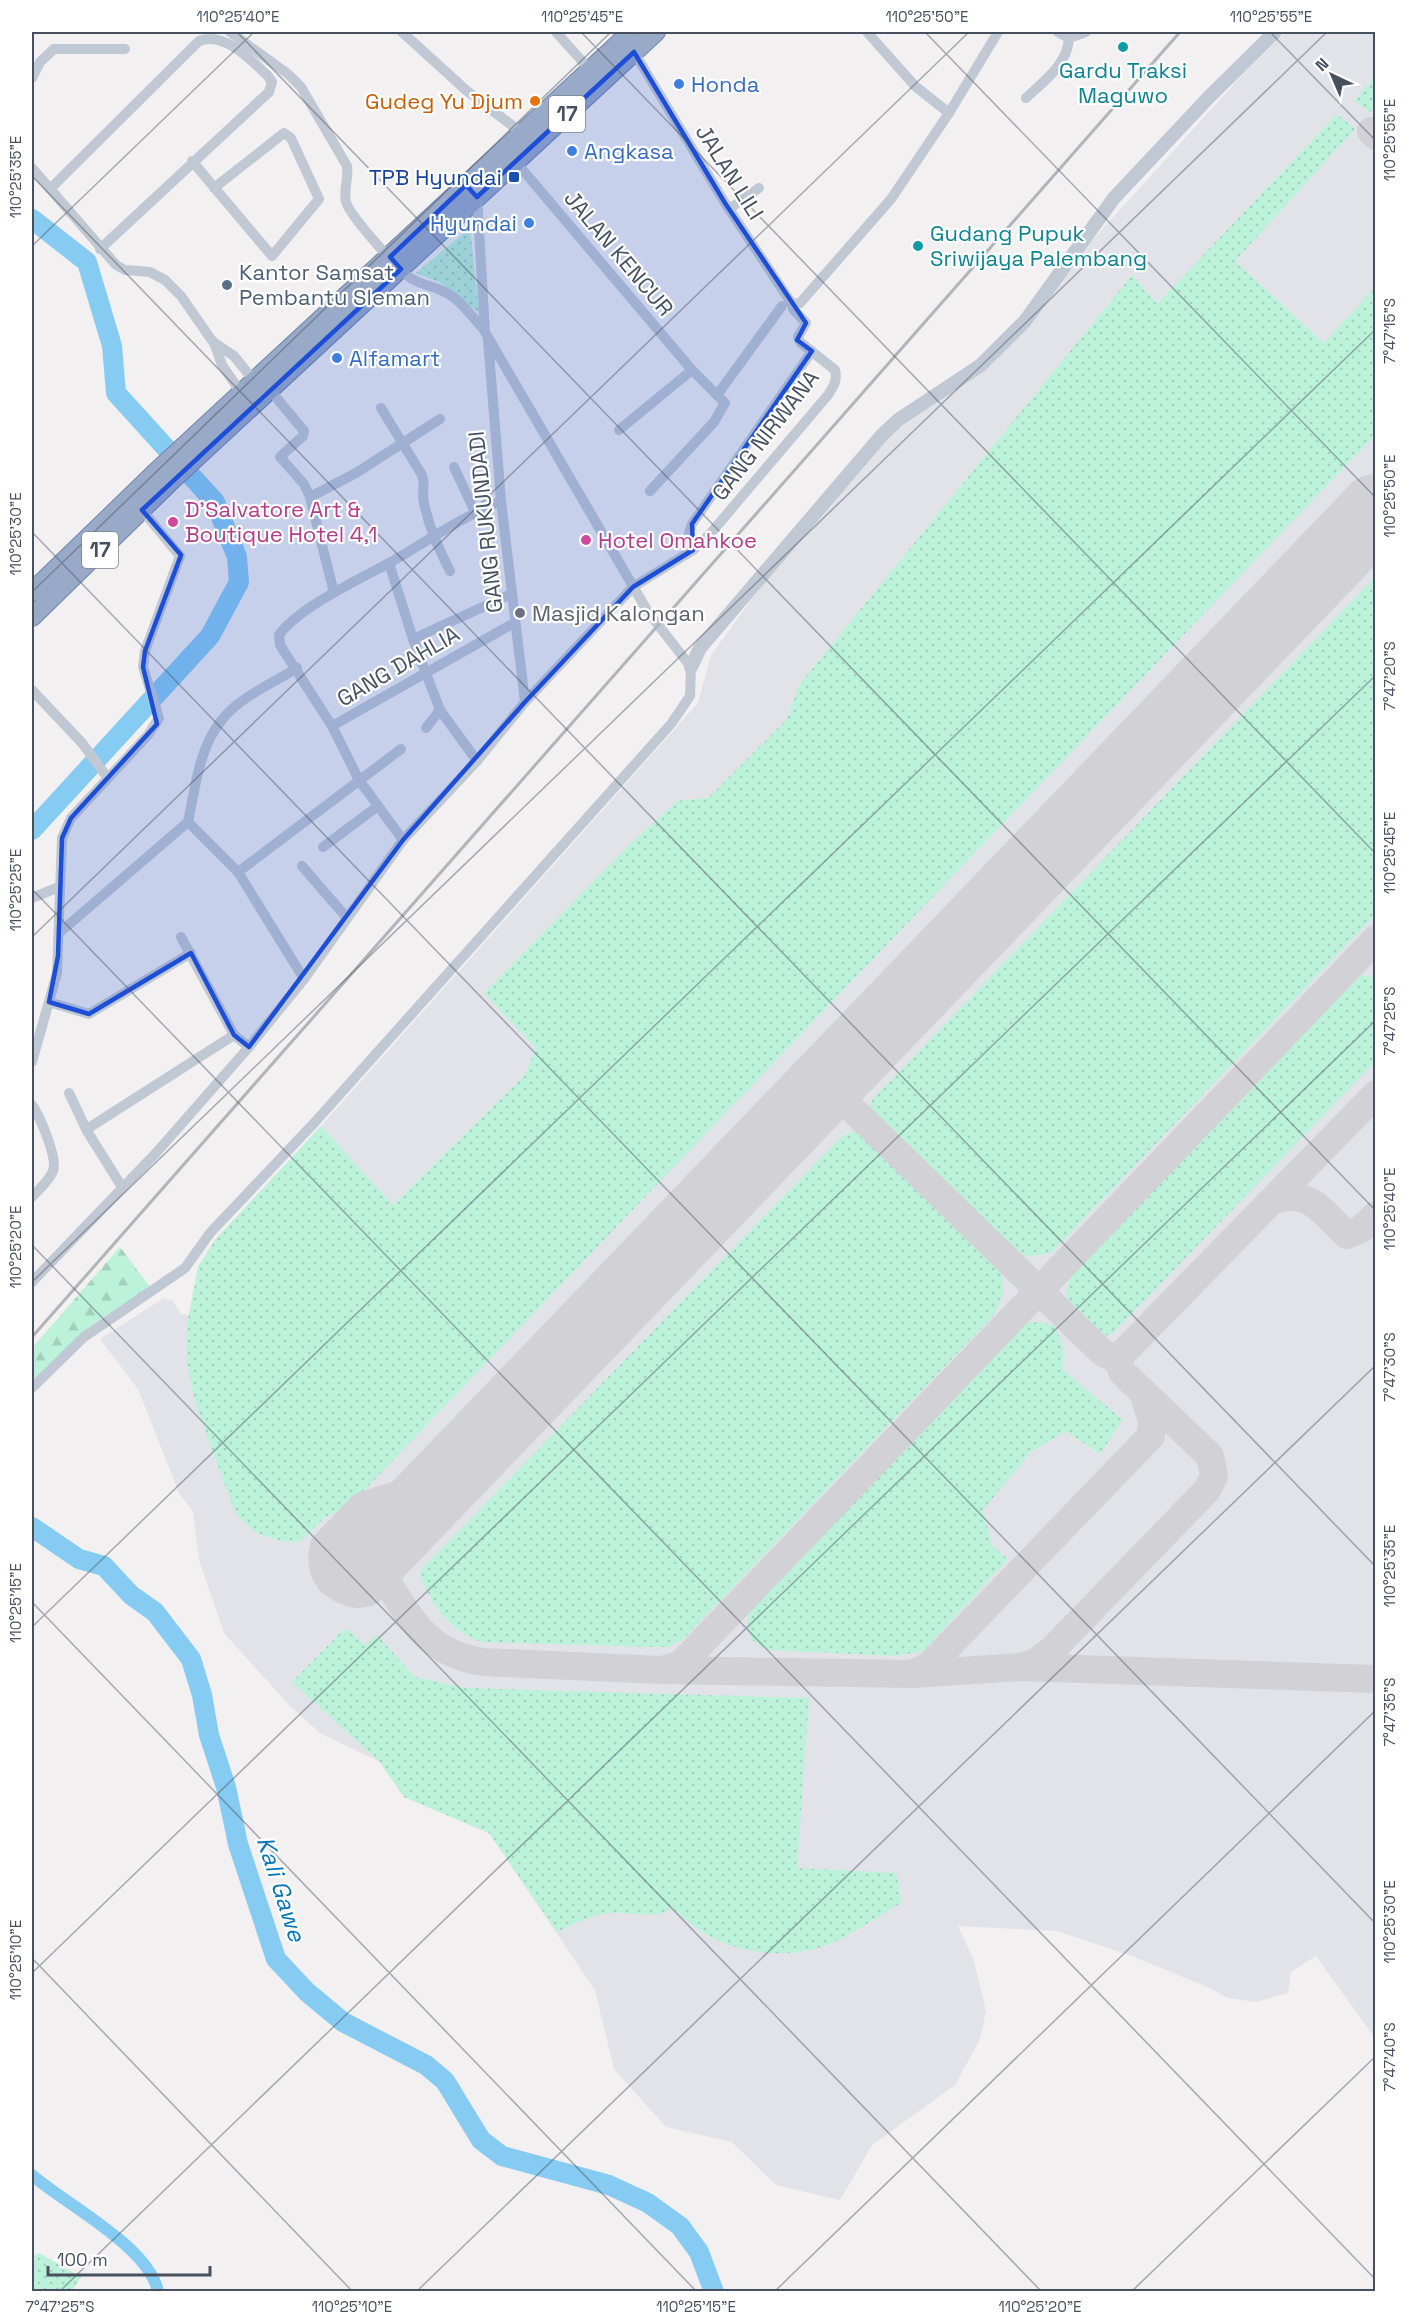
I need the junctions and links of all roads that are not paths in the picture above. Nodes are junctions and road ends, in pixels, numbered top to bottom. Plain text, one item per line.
1 (230, 32) edge
2 (402, 32) edge
3 (556, 32) edge
4 (631, 32) edge
5 (656, 32) edge
6 (867, 32) edge
7 (1058, 32) edge
8 (1086, 32) edge
9 (1275, 32) edge
10 (993, 34) edge
11 (1070, 38) junction
12 (125, 49) dead end
13 (634, 52) junction
14 (590, 70) junction
15 (32, 78) edge
16 (1026, 98) dead end
17 (949, 113) junction
18 (522, 133) junction
19 (192, 161) junction
20 (516, 162) junction
21 (32, 168) edge
22 (214, 188) junction
23 (759, 188) dead end
24 (50, 189) junction
25 (472, 191) junction
26 (729, 209) junction
27 (100, 249) junction
28 (395, 263) junction
29 (791, 304) junction
30 (486, 334) junction
31 (213, 342) junction
32 (812, 351) junction
33 (692, 370) junction
34 (256, 389) junction
35 (717, 395) junction
36 (381, 408) dead end
37 (440, 419) dead end
38 (619, 430) dead end
39 (205, 439) junction
40 (404, 442) junction
41 (454, 467) dead end
42 (162, 478) junction
43 (650, 491) dead end
44 (310, 497) junction
45 (501, 501) junction
46 (142, 510) junction
47 (475, 512) junction
48 (434, 537) junction
49 (693, 550) junction
50 (389, 563) junction
51 (450, 571) dead end
52 (633, 587) junction
53 (32, 592) edge
54 (334, 593) junction
55 (511, 594) junction
56 (32, 617) edge
57 (514, 623) junction
58 (413, 639) junction
59 (691, 667) junction
60 (297, 669) junction
61 (426, 672) junction
62 (32, 690) edge
63 (525, 702) junction
64 (440, 710) junction
65 (332, 726) junction
66 (426, 728) dead end
67 (401, 749) dead end
68 (477, 761) junction
69 (107, 777) junction
70 (359, 780) junction
71 (378, 806) junction
72 (188, 822) junction
73 (403, 840) junction
74 (322, 847) dead end
75 (302, 866) dead end
76 (238, 872) junction
77 (59, 886) junction
78 (32, 898) edge
79 (347, 918) junction
80 (59, 933) junction
81 (181, 937) dead end
82 (191, 953) junction
83 (304, 979) junction
84 (49, 1002) junction
85 (234, 1035) junction
86 (249, 1047) junction
87 (32, 1062) edge
88 (69, 1093) dead end
89 (32, 1105) edge
90 (87, 1129) junction
91 (122, 1187) junction
92 (32, 1197) edge
93 (32, 1282) edge
94 (32, 1388) edge

1 - 28 street
2 - 18 street
3 - 14 street
4 - 14 highway, 17
5 - 13 highway, 17
6 - 17 street
7 - 11 street
8 - 11 street
9 - 59 street
10 - 17 street
11 - 16 street
12 - 15 street
13 - 20 highway, 17
13 - 26 street, JALAN LILI
14 - 18 highway, 17
17 - 29 street
18 - 25 highway, 17
19 - 22 street
19 - 24 street
19 - 27 street
20 - 25 highway, 17
20 - 33 street, JALAN KENCUR
21 - 24 street
22 - 22 street
23 - 26 street
24 - 27 street
25 - 28 highway, 17
25 - 30 street, GANG RUKUNDADI
26 - 29 street, JALAN LILI
27 - 31 street
28 - 30 street
28 - 34 highway, 17
29 - 32 street, GANG NIRWANA
29 - 35 street
30 - 45 street, GANG RUKUNDADI
30 - 52 street
31 - 34 street
31 - 34 street
32 - 49 street
32 - 49 street, GANG NIRWANA
33 - 35 street, JALAN KENCUR
33 - 38 street
34 - 39 highway, 17
34 - 39 highway, 17
34 - 44 street
35 - 43 street
36 - 40 street
37 - 40 street
39 - 42 highway, 17
40 - 44 street
40 - 48 street
41 - 47 street
42 - 46 highway, 17
42 - 53 highway, 17
44 - 54 street
45 - 47 street
45 - 55 street, GANG RUKUNDADI
46 - 56 highway, 17
46 - 69 street
47 - 48 street
48 - 50 street
48 - 51 street
49 - 52 street, GANG NIRWANA
50 - 54 street
50 - 58 street
52 - 59 street
52 - 63 street, GANG NIRWANA
54 - 60 street
55 - 57 street, GANG RUKUNDADI
55 - 58 street
57 - 61 street, GANG DAHLIA
57 - 63 street, GANG RUKUNDADI
58 - 61 street
59 - 94 street
60 - 65 street
60 - 72 street
61 - 64 street
61 - 65 street, GANG DAHLIA
62 - 69 street
63 - 68 street, GANG NIRWANA
64 - 66 street
64 - 68 street
65 - 70 street
67 - 70 street
68 - 73 street, GANG NIRWANA
69 - 77 street
70 - 71 street
70 - 76 street
71 - 73 street
71 - 74 street
72 - 76 street
72 - 80 street
73 - 79 street, GANG NIRWANA
75 - 79 street
76 - 83 street
77 - 78 street
77 - 80 street
79 - 83 street, GANG NIRWANA
80 - 84 street
81 - 82 street
82 - 84 street
82 - 85 street
83 - 86 street, GANG NIRWANA
84 - 87 street
85 - 86 street
85 - 90 street
86 - 91 street, GANG NIRWANA
88 - 90 street
89 - 92 street
90 - 91 street
91 - 93 street, GANG NIRWANA

